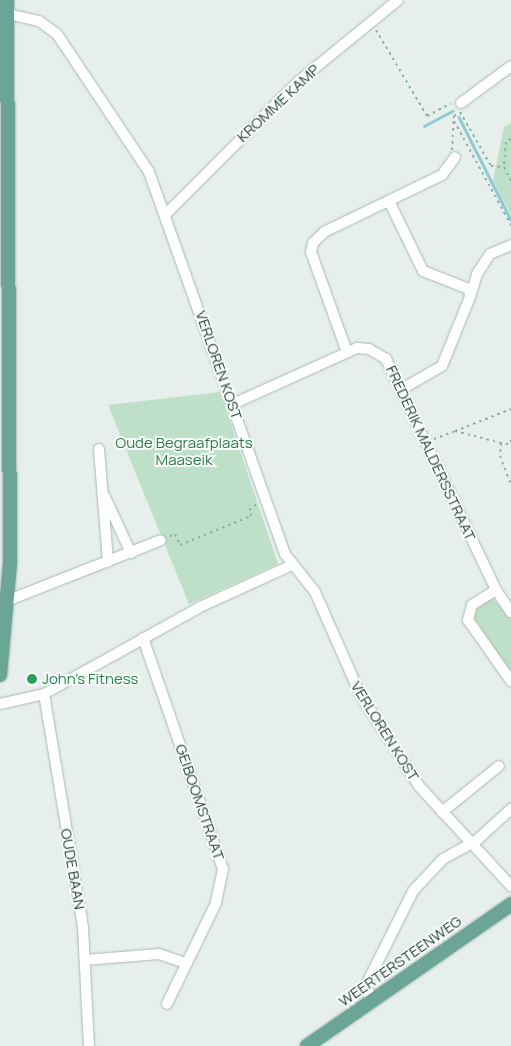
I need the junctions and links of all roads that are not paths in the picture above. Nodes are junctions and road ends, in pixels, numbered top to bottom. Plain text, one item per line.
1 (398, 0) edge
2 (8, 7) edge
3 (511, 66) edge
4 (460, 107) road end
5 (4, 116) edge
6 (455, 157) road end
7 (390, 202) junction
8 (166, 214) junction
9 (511, 245) edge
10 (470, 297) junction
11 (348, 352) junction
12 (4, 386) edge
13 (402, 388) junction
14 (233, 404) junction
15 (99, 448) dead end
16 (105, 497) junction
17 (161, 540) road end
18 (131, 552) junction
19 (108, 562) junction
20 (292, 565) junction
21 (496, 590) junction
22 (8, 600) junction
23 (511, 612) edge
24 (143, 638) junction
25 (0, 675) edge
26 (511, 681) edge
27 (44, 694) junction
28 (0, 704) edge
29 (499, 766) dead end
30 (511, 809) edge
31 (442, 812) junction
32 (469, 843) junction
33 (511, 886) edge
34 (511, 904) edge
35 (85, 960) junction
36 (185, 963) junction
37 (370, 1002) junction
38 (167, 1004) dead end
39 (89, 1046) edge
40 (307, 1046) edge

1 - 8 street, KROMME KAMP
2 - 5 main road
2 - 8 street, VERLOREN KOST
3 - 4 street
5 - 12 main road
6 - 7 street
7 - 10 street
7 - 11 street
8 - 14 street, VERLOREN KOST
9 - 10 street
10 - 13 street
11 - 13 street, FREDERIK MALDERSSTRAAT
11 - 14 street, FREDERIK MALDERSSTRAAT
12 - 22 main road
13 - 21 street, FREDERIK MALDERSSTRAAT
14 - 20 street, VERLOREN KOST
15 - 16 street
16 - 18 street
16 - 19 street
17 - 18 street
18 - 19 street
19 - 22 street
20 - 24 street
20 - 31 street, VERLOREN KOST
21 - 23 street, FREDERIK MALDERSSTRAAT
21 - 26 street
22 - 25 main road
24 - 27 street
24 - 36 street, GEIBOOMSTRAAT
27 - 28 street
27 - 35 street, OUDE BAAN
29 - 31 street
30 - 32 street
31 - 32 street, VERLOREN KOST
32 - 33 street, VERLOREN KOST
32 - 37 street
34 - 37 main road, WEERTERSTEENWEG
35 - 36 street
35 - 39 street, OUDE BAAN
36 - 38 street, GEIBOOMSTRAAT
37 - 40 main road, WEERTERSTEENWEG

